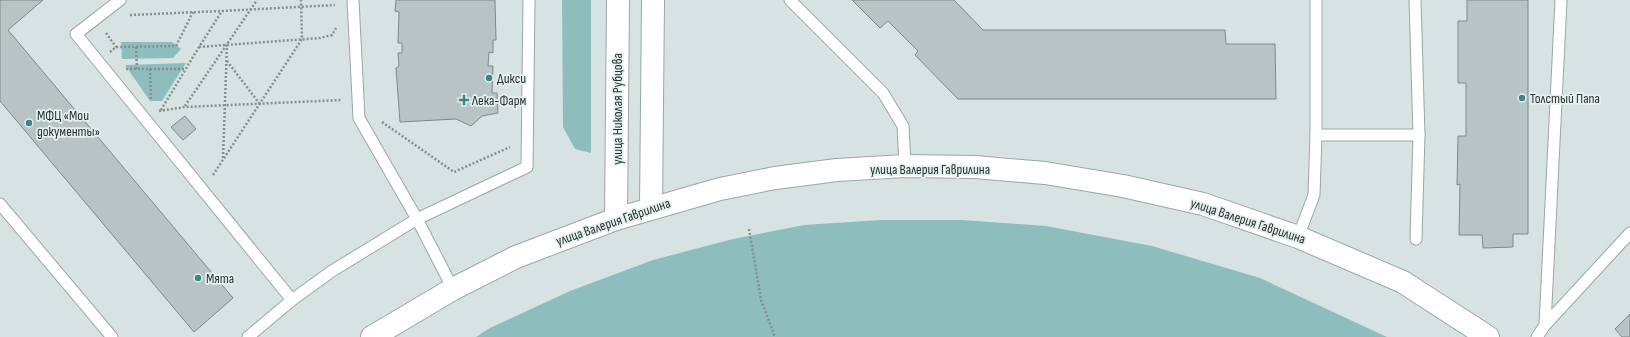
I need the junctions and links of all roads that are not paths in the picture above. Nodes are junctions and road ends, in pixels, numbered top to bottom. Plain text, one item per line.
1 (120, 0) edge
2 (353, 0) edge
3 (529, 0) edge
4 (618, 0) edge
5 (652, 0) edge
6 (790, 0) edge
7 (1316, 0) edge
8 (1415, 0) edge
9 (1561, 0) edge
10 (1316, 135) junction
11 (1419, 135) junction
12 (905, 166) junction
13 (1, 207) edge
14 (652, 208) junction
15 (417, 219) junction
16 (616, 219) junction
17 (1630, 233) edge
18 (1298, 237) junction
19 (1416, 239) dead end
20 (453, 289) junction
21 (292, 300) junction
22 (1545, 325) junction
23 (112, 337) edge
24 (248, 337) edge
25 (372, 337) edge
26 (1488, 337) edge
27 (1537, 337) edge

1 - 21 lane
2 - 15 lane
3 - 15 lane
4 - 16 street, улица Николая Рубцова
5 - 14 street
6 - 12 lane
7 - 10 lane
8 - 11 lane
9 - 22 lane
10 - 11 lane
10 - 18 lane
11 - 19 lane
12 - 14 street, улица Валерия Гаврилина
12 - 18 street, улица Валерия Гаврилина
13 - 23 lane
14 - 16 street, улица Валерия Гаврилина
15 - 20 lane
15 - 21 lane
16 - 20 street, улица Валерия Гаврилина
17 - 22 lane
18 - 26 street, улица Валерия Гаврилина
20 - 25 street, улица Валерия Гаврилина
21 - 24 lane
22 - 27 lane

